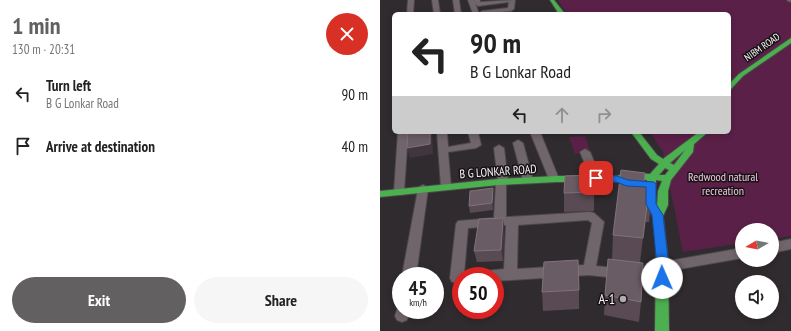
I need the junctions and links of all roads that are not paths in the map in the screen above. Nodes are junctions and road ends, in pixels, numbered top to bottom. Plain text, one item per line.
1 (411, 0) edge
2 (435, 0) edge
3 (456, 0) edge
4 (471, 0) edge
5 (512, 0) edge
6 (547, 0) edge
7 (552, 0) edge
8 (478, 2) edge
9 (410, 12) edge
10 (437, 12) edge
11 (458, 12) edge
12 (481, 12) edge
13 (489, 12) edge
14 (497, 12) edge
15 (515, 12) edge
16 (555, 12) edge
17 (561, 12) edge
18 (791, 40) edge
19 (731, 85) edge
20 (403, 134) edge
21 (442, 134) edge
22 (473, 134) edge
23 (536, 134) edge
24 (637, 134) edge
25 (646, 134) edge
26 (702, 134) edge
27 (518, 144) dead end
28 (690, 144) junction
29 (499, 148) dead end
30 (651, 148) junction
31 (444, 150) junction
32 (584, 152) dead end
33 (667, 162) junction
34 (677, 166) junction
35 (596, 178) junction
36 (554, 179) junction
37 (528, 180) junction
38 (652, 181) junction
39 (666, 181) junction
40 (502, 182) junction
41 (446, 187) junction
42 (423, 189) junction
43 (400, 192) junction
44 (380, 194) edge
45 (658, 215) junction
46 (506, 221) junction
47 (791, 244) edge
48 (779, 247) edge
49 (735, 255) edge
50 (410, 267) edge
51 (458, 267) edge
52 (590, 270) junction
53 (663, 272) junction
54 (510, 273) junction
55 (504, 274) edge
56 (662, 331) edge

1 - 9 street
2 - 10 street
3 - 11 street
4 - 12 street
5 - 8 street
5 - 13 street
6 - 16 main road
7 - 17 main road
14 - 15 street
18 - 19 main road, NIBM ROAD
20 - 43 street
21 - 31 street
22 - 31 street
23 - 36 street
24 - 30 main road
25 - 30 main road
26 - 28 main road
27 - 37 street
28 - 33 main road
28 - 34 main road
29 - 40 street
30 - 33 main road
31 - 41 street
32 - 35 street
33 - 34 main road
33 - 38 main road
34 - 39 main road
35 - 36 main road, B G LONKAR ROAD
35 - 38 main road, B G LONKAR ROAD
36 - 37 main road, B G LONKAR ROAD
37 - 40 main road, B G LONKAR ROAD
38 - 39 main road, B G LONKAR ROAD
38 - 45 main road
39 - 45 main road
40 - 41 main road, B G LONKAR ROAD
40 - 46 street
41 - 42 main road, B G LONKAR ROAD
42 - 43 main road, B G LONKAR ROAD
42 - 50 street
43 - 44 main road, B G LONKAR ROAD
45 - 53 main road
46 - 51 street
46 - 52 street
46 - 54 street
47 - 48 street
49 - 53 street
52 - 53 street
52 - 54 street
53 - 56 main road
54 - 55 street

